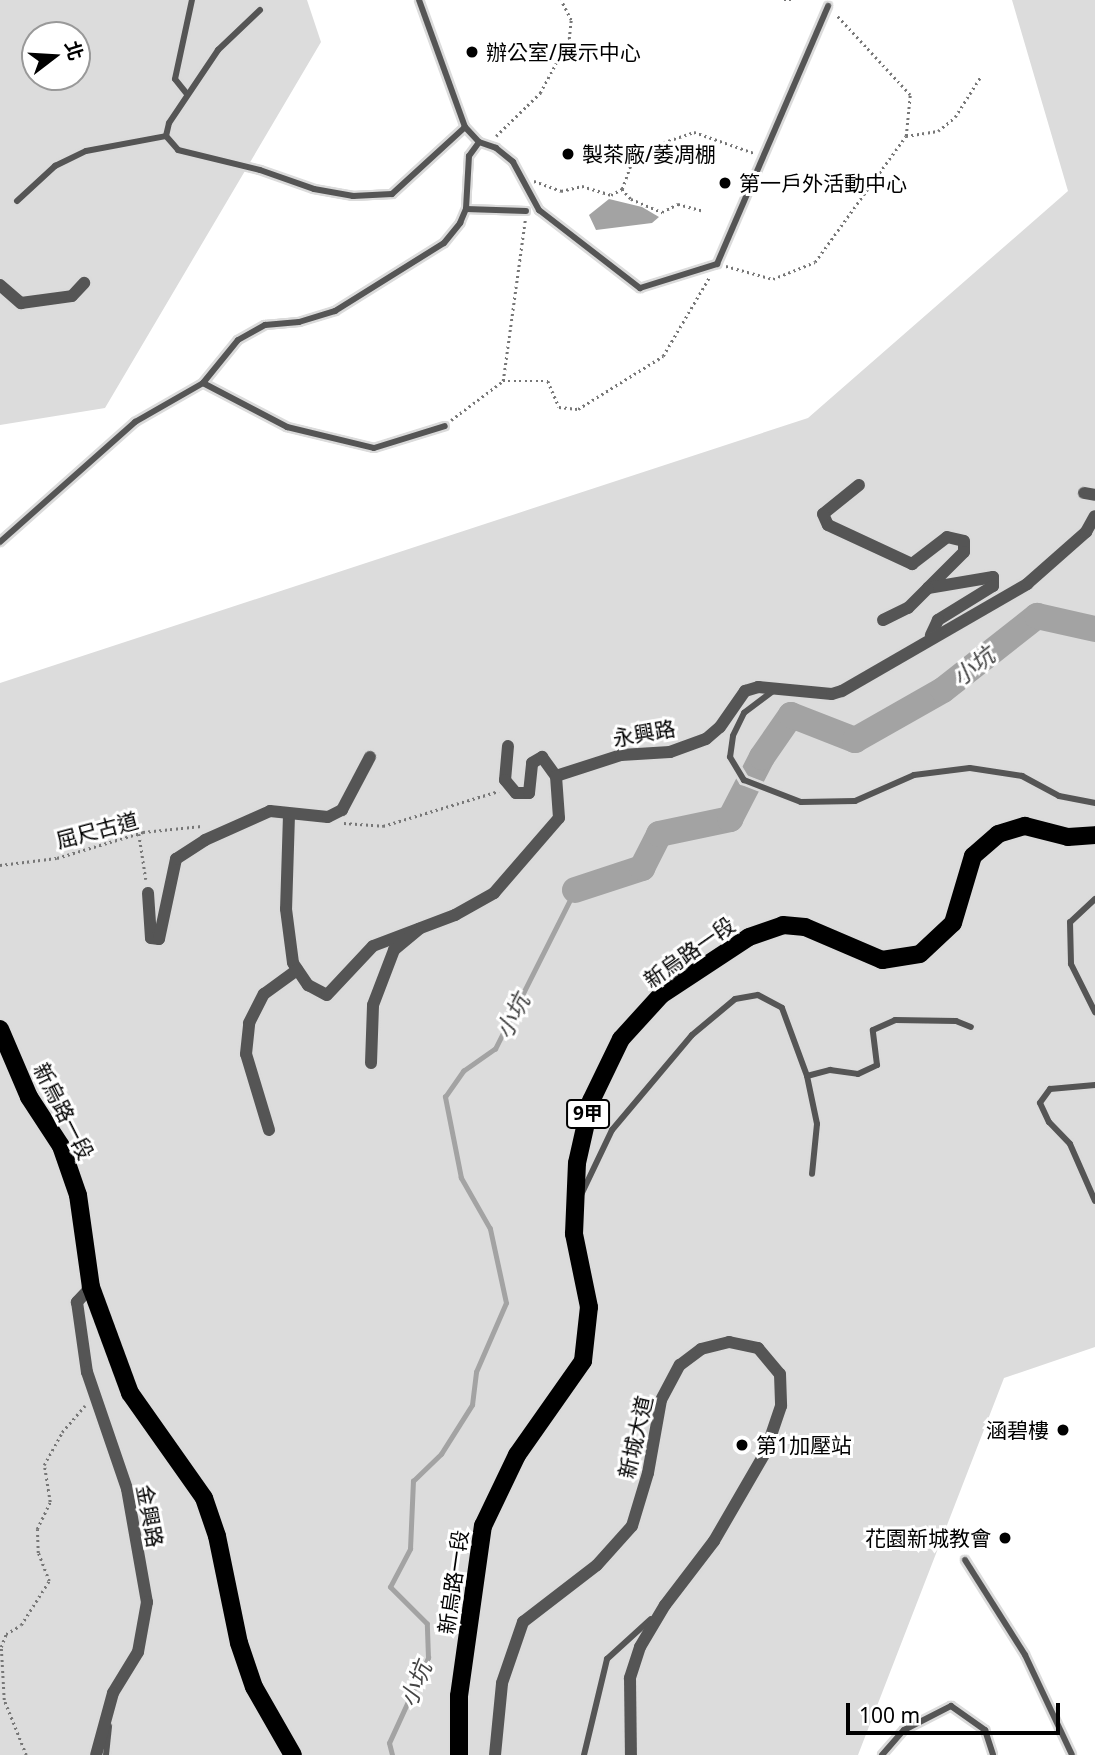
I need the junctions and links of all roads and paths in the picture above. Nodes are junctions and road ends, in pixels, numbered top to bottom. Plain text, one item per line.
1 (192, 0) edge
2 (419, 0) edge
3 (561, 0) edge
4 (784, 0) edge
5 (792, 0) edge
6 (828, 6) joint
7 (260, 10) dead end
8 (981, 76) dead end
9 (187, 94) junction
10 (465, 127) junction
11 (166, 135) junction
12 (906, 136) junction
13 (479, 142) junction
14 (489, 144) junction
15 (760, 155) junction
16 (521, 176) junction
17 (622, 189) junction
18 (17, 201) dead end
19 (466, 209) junction
20 (701, 210) dead end
21 (526, 211) joint
22 (717, 264) junction
23 (84, 283) dead end
24 (0, 285) edge
25 (503, 381) junction
26 (203, 383) junction
27 (445, 426) joint
28 (859, 485) dead end
29 (1095, 516) edge
30 (0, 542) edge
31 (929, 588) junction
32 (883, 620) dead end
33 (932, 635) junction
34 (774, 690) junction
35 (508, 746) dead end
36 (370, 757) dead end
37 (556, 776) junction
38 (511, 788) junction
39 (1095, 803) edge
40 (289, 814) junction
41 (328, 817) junction
42 (208, 825) dead end
43 (139, 833) junction
44 (1095, 835) edge
45 (0, 865) edge
46 (148, 893) joint
47 (1095, 899) edge
48 (422, 927) junction
49 (296, 970) junction
50 (1095, 1013) edge
51 (971, 1027) dead end
52 (0, 1029) edge
53 (371, 1063) dead end
54 (807, 1076) junction
55 (1095, 1085) edge
56 (269, 1130) dead end
57 (812, 1174) dead end
58 (1095, 1201) edge
59 (575, 1204) junction
60 (91, 1287) junction
61 (86, 1404) dead end
62 (965, 1560) dead end
63 (665, 1605) junction
64 (113, 1693) junction
65 (26, 1755) edge
66 (96, 1755) edge
67 (106, 1755) edge
68 (293, 1755) edge
69 (459, 1755) edge
70 (495, 1755) edge
71 (584, 1755) edge
72 (631, 1755) edge
73 (881, 1755) edge
74 (993, 1755) edge
75 (1072, 1755) edge

1 - 9 lane
2 - 10 lane
3 - 14 path
4 - 5 path
6 - 12 path
6 - 15 lane
7 - 9 lane
8 - 12 path
9 - 11 lane
10 - 11 lane
10 - 13 lane
11 - 18 lane
12 - 22 path
13 - 14 lane
13 - 19 lane
14 - 16 lane
15 - 17 path
15 - 22 lane
16 - 17 path
16 - 22 lane
17 - 20 path
19 - 21 lane
19 - 26 lane
21 - 25 path
22 - 25 path
23 - 24 street
25 - 27 path
26 - 27 lane
26 - 30 lane
28 - 31 street
29 - 33 street, 永興路
31 - 32 street
31 - 33 street
33 - 34 street, 永興路
34 - 37 street, 永興路
34 - 39 lane
35 - 38 street
36 - 41 street
37 - 38 street
37 - 48 street
38 - 41 path
40 - 41 street
40 - 46 street
40 - 49 street
42 - 43 path, 屈尺古道
43 - 45 path, 屈尺古道
43 - 46 path
44 - 59 main road, 新烏路一段 / 9甲
47 - 50 lane
48 - 49 street
48 - 53 street
49 - 56 street
51 - 54 lane
52 - 60 main road, 新烏路一段
54 - 57 lane
54 - 59 lane
55 - 58 lane
59 - 69 main road, 新烏路一段 / 9甲
60 - 64 street, 金興路
60 - 68 main road, 新烏路一段
61 - 65 path
62 - 75 lane
63 - 70 street, 新城大道
63 - 71 lane
63 - 72 street, 新城大道
64 - 66 street
64 - 67 lane, 金興路
73 - 74 lane

